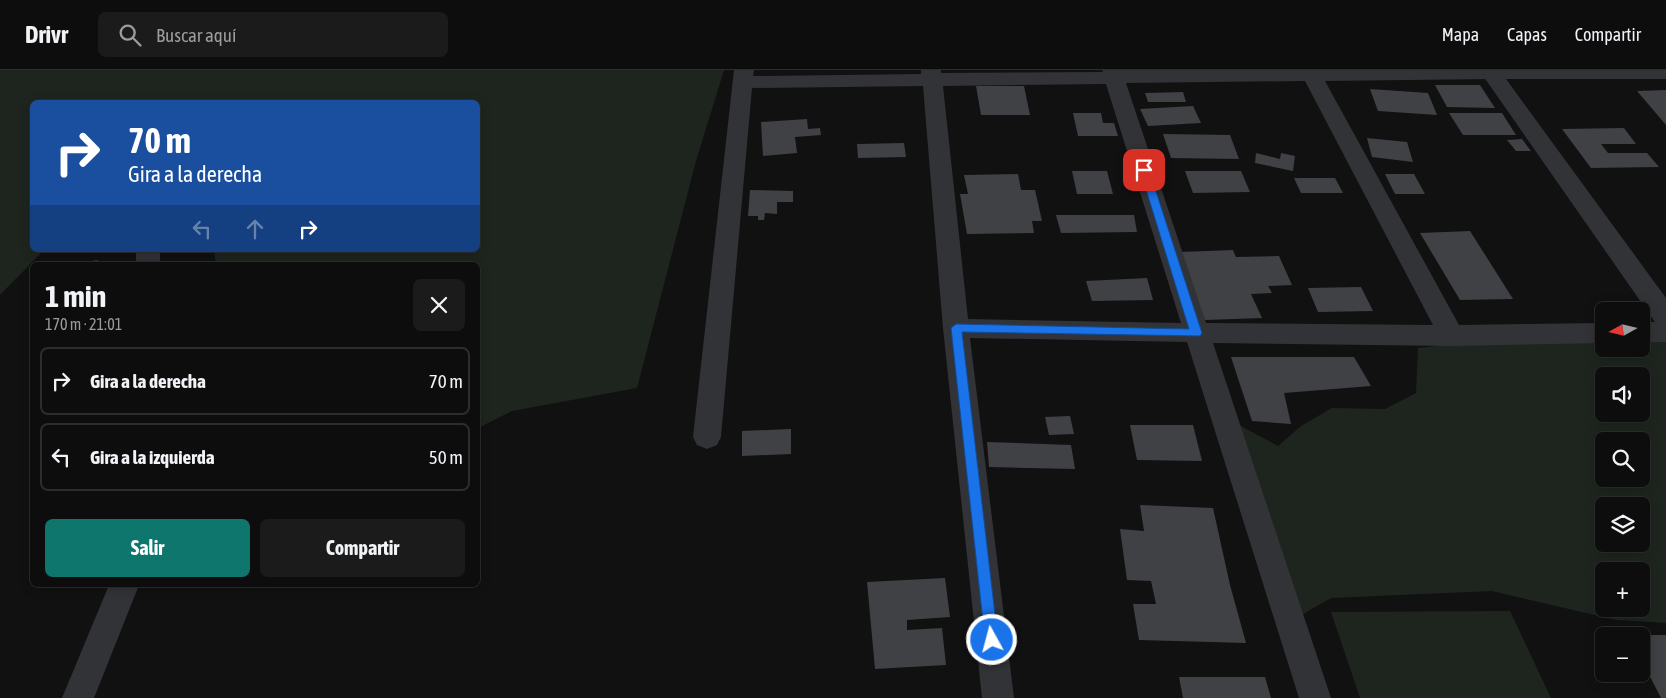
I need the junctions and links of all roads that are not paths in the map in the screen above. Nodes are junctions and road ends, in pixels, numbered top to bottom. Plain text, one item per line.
1 (1490, 71) edge
2 (1310, 72) edge
3 (1666, 73) edge
4 (1113, 74) edge
5 (932, 75) edge
6 (744, 76) edge
7 (1666, 318) edge
8 (956, 328) junction
9 (1650, 332) edge
10 (1666, 332) edge
11 (1196, 333) junction
12 (1595, 333) edge
13 (1452, 336) junction
14 (707, 437) dead end
15 (123, 587) edge
16 (78, 698) edge
17 (998, 698) edge
18 (1315, 698) edge

1 - 2 street
1 - 3 street
1 - 7 street
2 - 4 street
2 - 13 street
4 - 5 street
4 - 11 street
5 - 6 street
5 - 8 street
6 - 14 street
8 - 11 street
8 - 17 street
9 - 10 street
11 - 13 street
11 - 18 street
12 - 13 street
15 - 16 street

